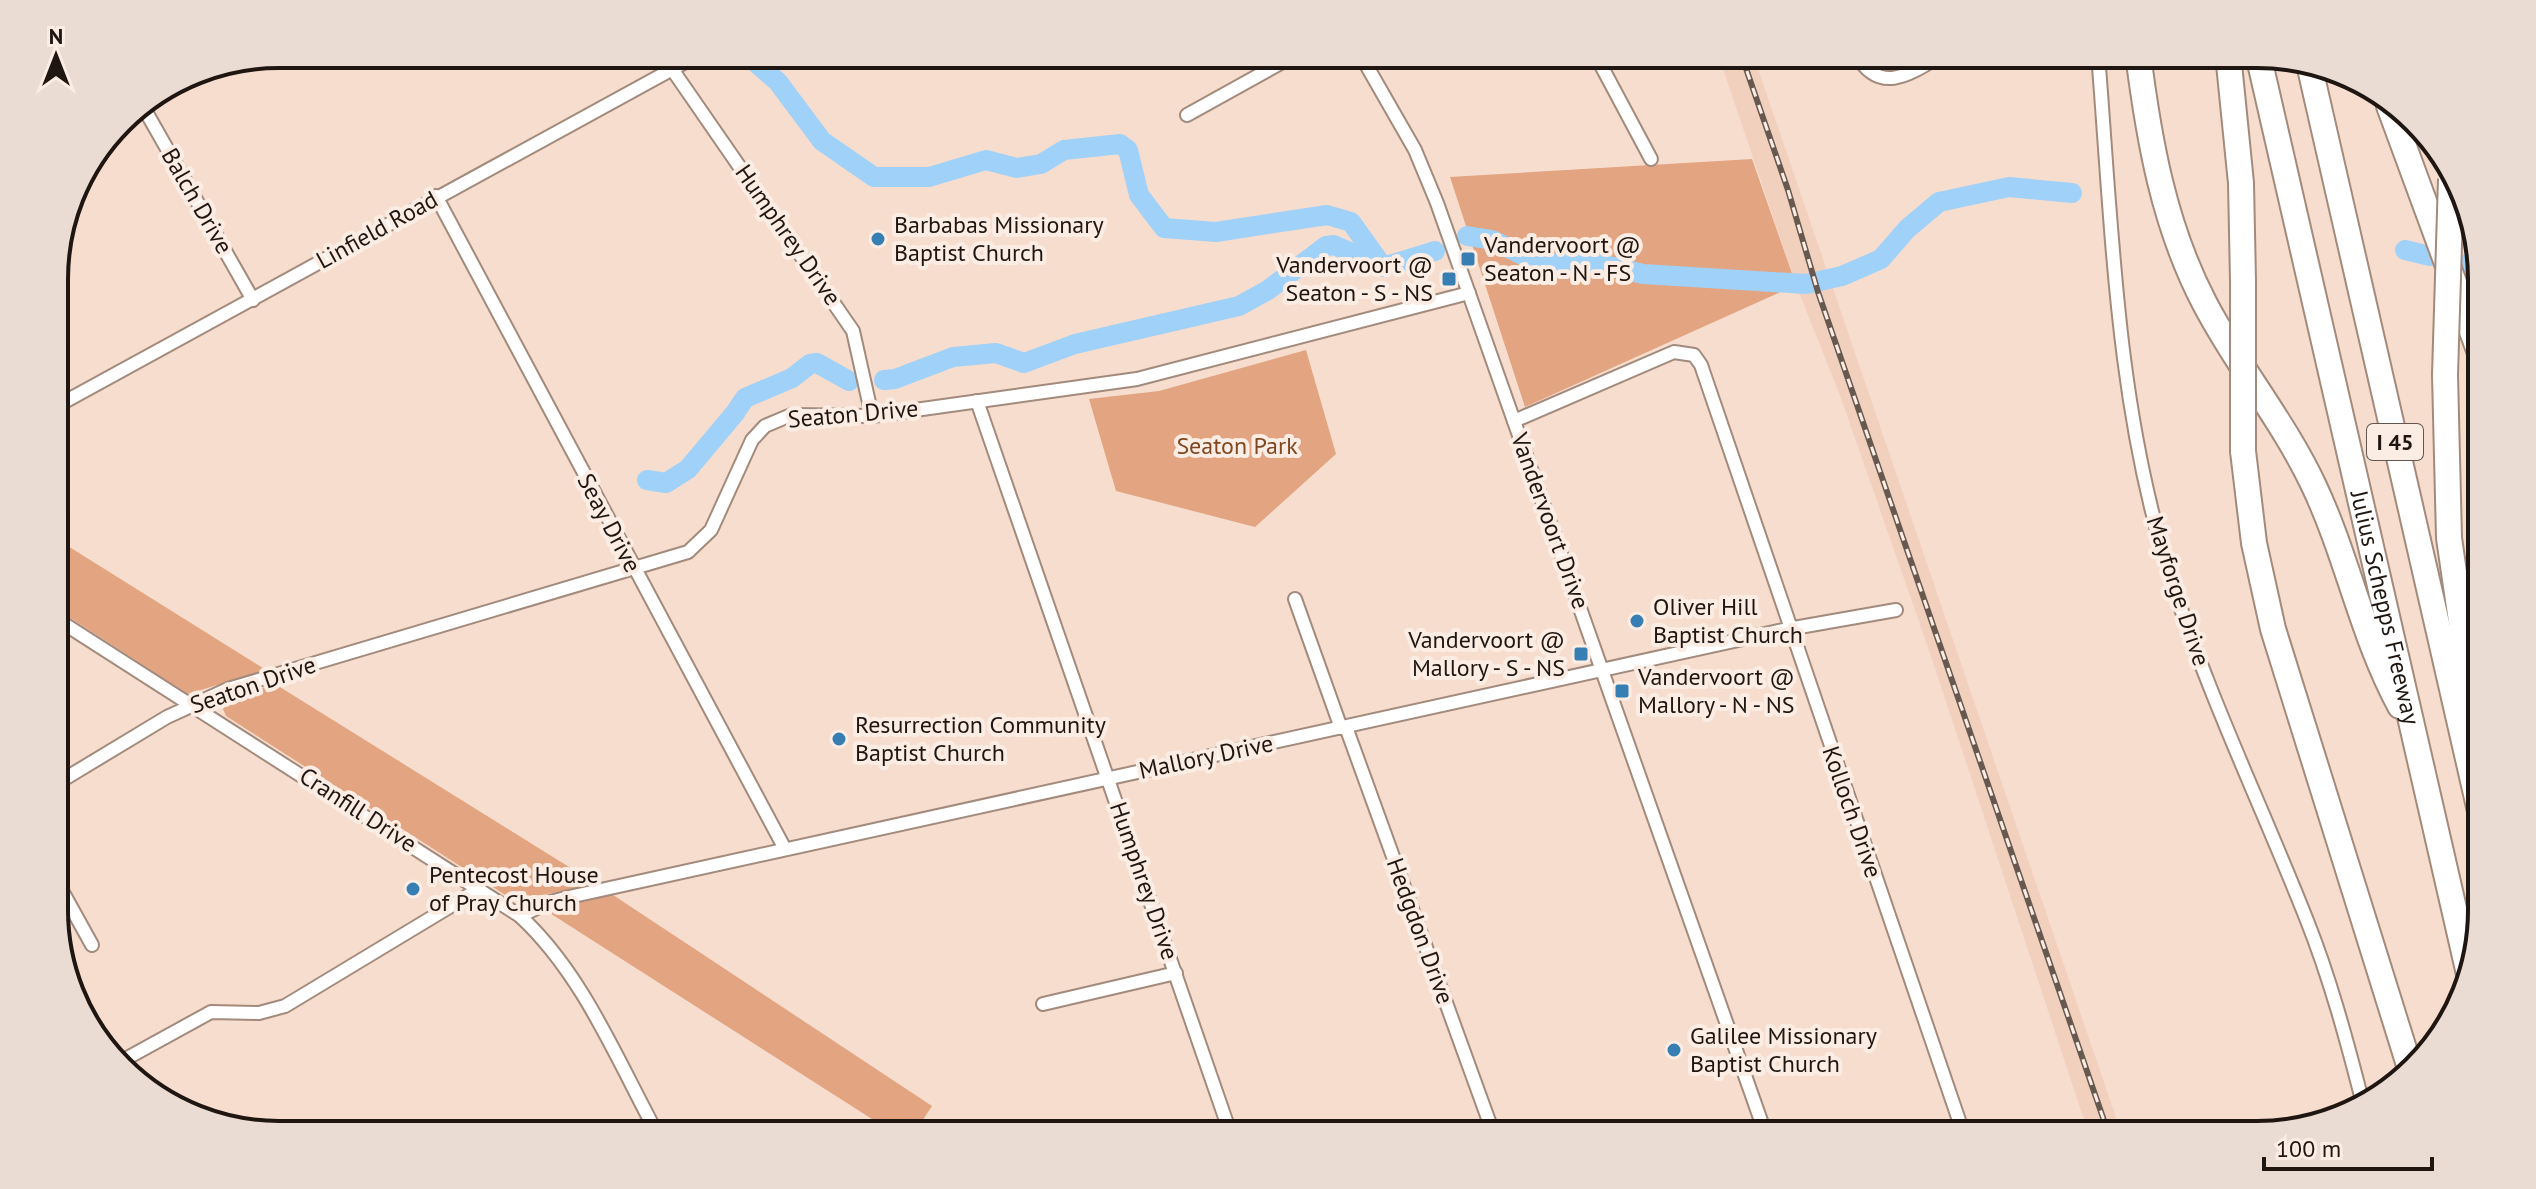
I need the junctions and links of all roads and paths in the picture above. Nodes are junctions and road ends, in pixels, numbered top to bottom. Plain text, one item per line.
1 (1272, 68) edge
2 (1368, 68) edge
3 (1602, 68) edge
4 (1867, 68) edge
5 (1919, 68) edge
6 (2099, 68) edge
7 (2140, 68) edge
8 (2229, 68) edge
9 (2261, 68) edge
10 (672, 69) joint
11 (2311, 75) edge
12 (147, 114) edge
13 (1187, 115) dead end
14 (2394, 119) edge
15 (1651, 159) dead end
16 (2451, 195) edge
17 (436, 196) junction
18 (1469, 293) junction
19 (253, 300) junction
20 (2468, 320) edge
21 (68, 400) edge
22 (977, 401) junction
23 (872, 416) junction
24 (1514, 421) junction
25 (633, 568) junction
26 (1295, 599) dead end
27 (1896, 610) dead end
28 (68, 626) edge
29 (1788, 629) junction
30 (2468, 669) edge
31 (1604, 670) junction
32 (193, 704) junction
33 (1344, 728) junction
34 (2414, 733) junction
35 (2468, 759) edge
36 (68, 777) edge
37 (1107, 777) junction
38 (785, 849) junction
39 (479, 889) junction
40 (68, 902) edge
41 (520, 916) junction
42 (92, 945) dead end
43 (2464, 952) edge
44 (1176, 973) junction
45 (2381, 976) junction
46 (1043, 1004) dead end
47 (128, 1057) edge
48 (2407, 1058) edge
49 (2395, 1070) edge
50 (2360, 1094) edge
51 (650, 1121) edge
52 (1226, 1121) edge
53 (1489, 1121) edge
54 (1761, 1121) edge
55 (1959, 1121) edge

1 - 13 street
2 - 18 street, Vandervoort Drive
3 - 15 street
4 - 5 street
6 - 50 street, Mayforge Drive
7 - 34 highway
8 - 45 highway, bridge
9 - 34 highway, Julius Schepps Freeway / I 45
10 - 17 street, Linfield Road
10 - 23 street, Humphrey Drive
11 - 35 highway, Julius Schepps Freeway / I 45
12 - 19 street, Balch Drive
14 - 20 highway
16 - 30 highway, bridge
17 - 19 street, Linfield Road
17 - 25 street, Seay Drive
18 - 22 street, Seaton Drive
18 - 24 street, Vandervoort Drive
19 - 21 street, Linfield Road
22 - 23 street, Seaton Drive
22 - 37 street, Humphrey Drive
23 - 25 street, Seaton Drive
24 - 29 street, Kolloch Drive
24 - 31 street, Vandervoort Drive
25 - 32 street, Seaton Drive
25 - 38 street, Seay Drive
26 - 33 street, Hedgdon Drive
27 - 29 street, Mallory Drive
28 - 32 street, Cranfill Drive
29 - 31 street, Mallory Drive
29 - 55 street, Kolloch Drive
31 - 33 street, Mallory Drive
31 - 54 street, Vandervoort Drive
32 - 36 street, Seaton Drive
32 - 39 street, Cranfill Drive
33 - 37 street, Mallory Drive
33 - 53 street, Hedgdon Drive
34 - 43 highway, Julius Schepps Freeway / I 45
37 - 38 street, Mallory Drive
37 - 44 street, Humphrey Drive
38 - 41 street, Mallory Drive
39 - 41 street, Cranfill Drive
39 - 47 street
40 - 42 street
41 - 51 street, Cranfill Drive
44 - 46 street
44 - 52 street, Humphrey Drive
45 - 48 highway
45 - 49 highway

